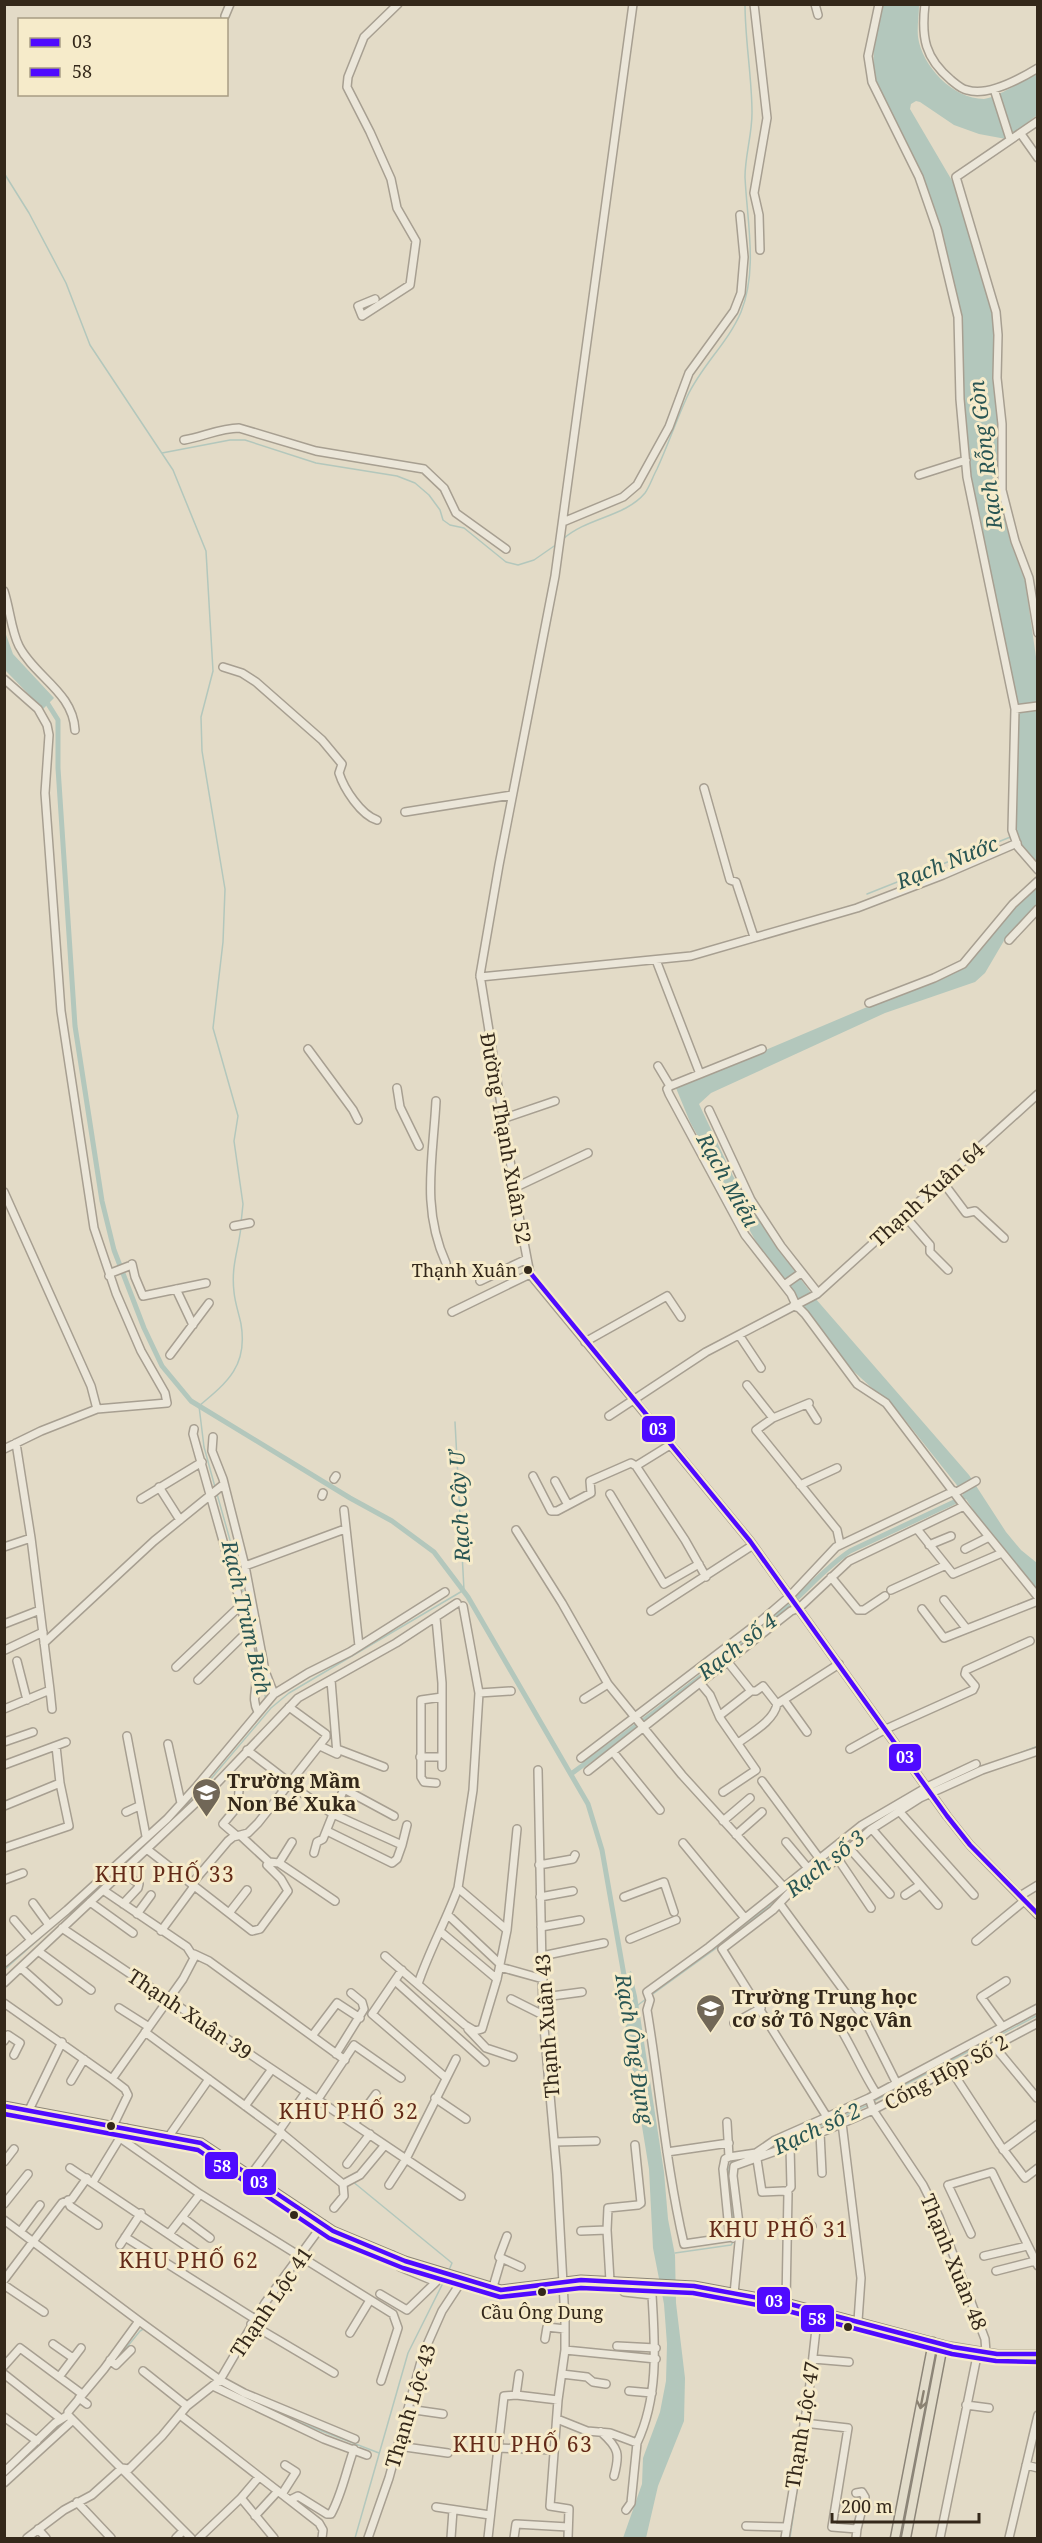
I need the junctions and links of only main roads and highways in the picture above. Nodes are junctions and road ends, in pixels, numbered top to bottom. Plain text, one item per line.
1 (4, 2106) edge
2 (933, 2342) junction
3 (895, 2538) edge
4 (906, 2538) edge

1 - 2 main road
2 -> 3 main road
2 - 4 main road

